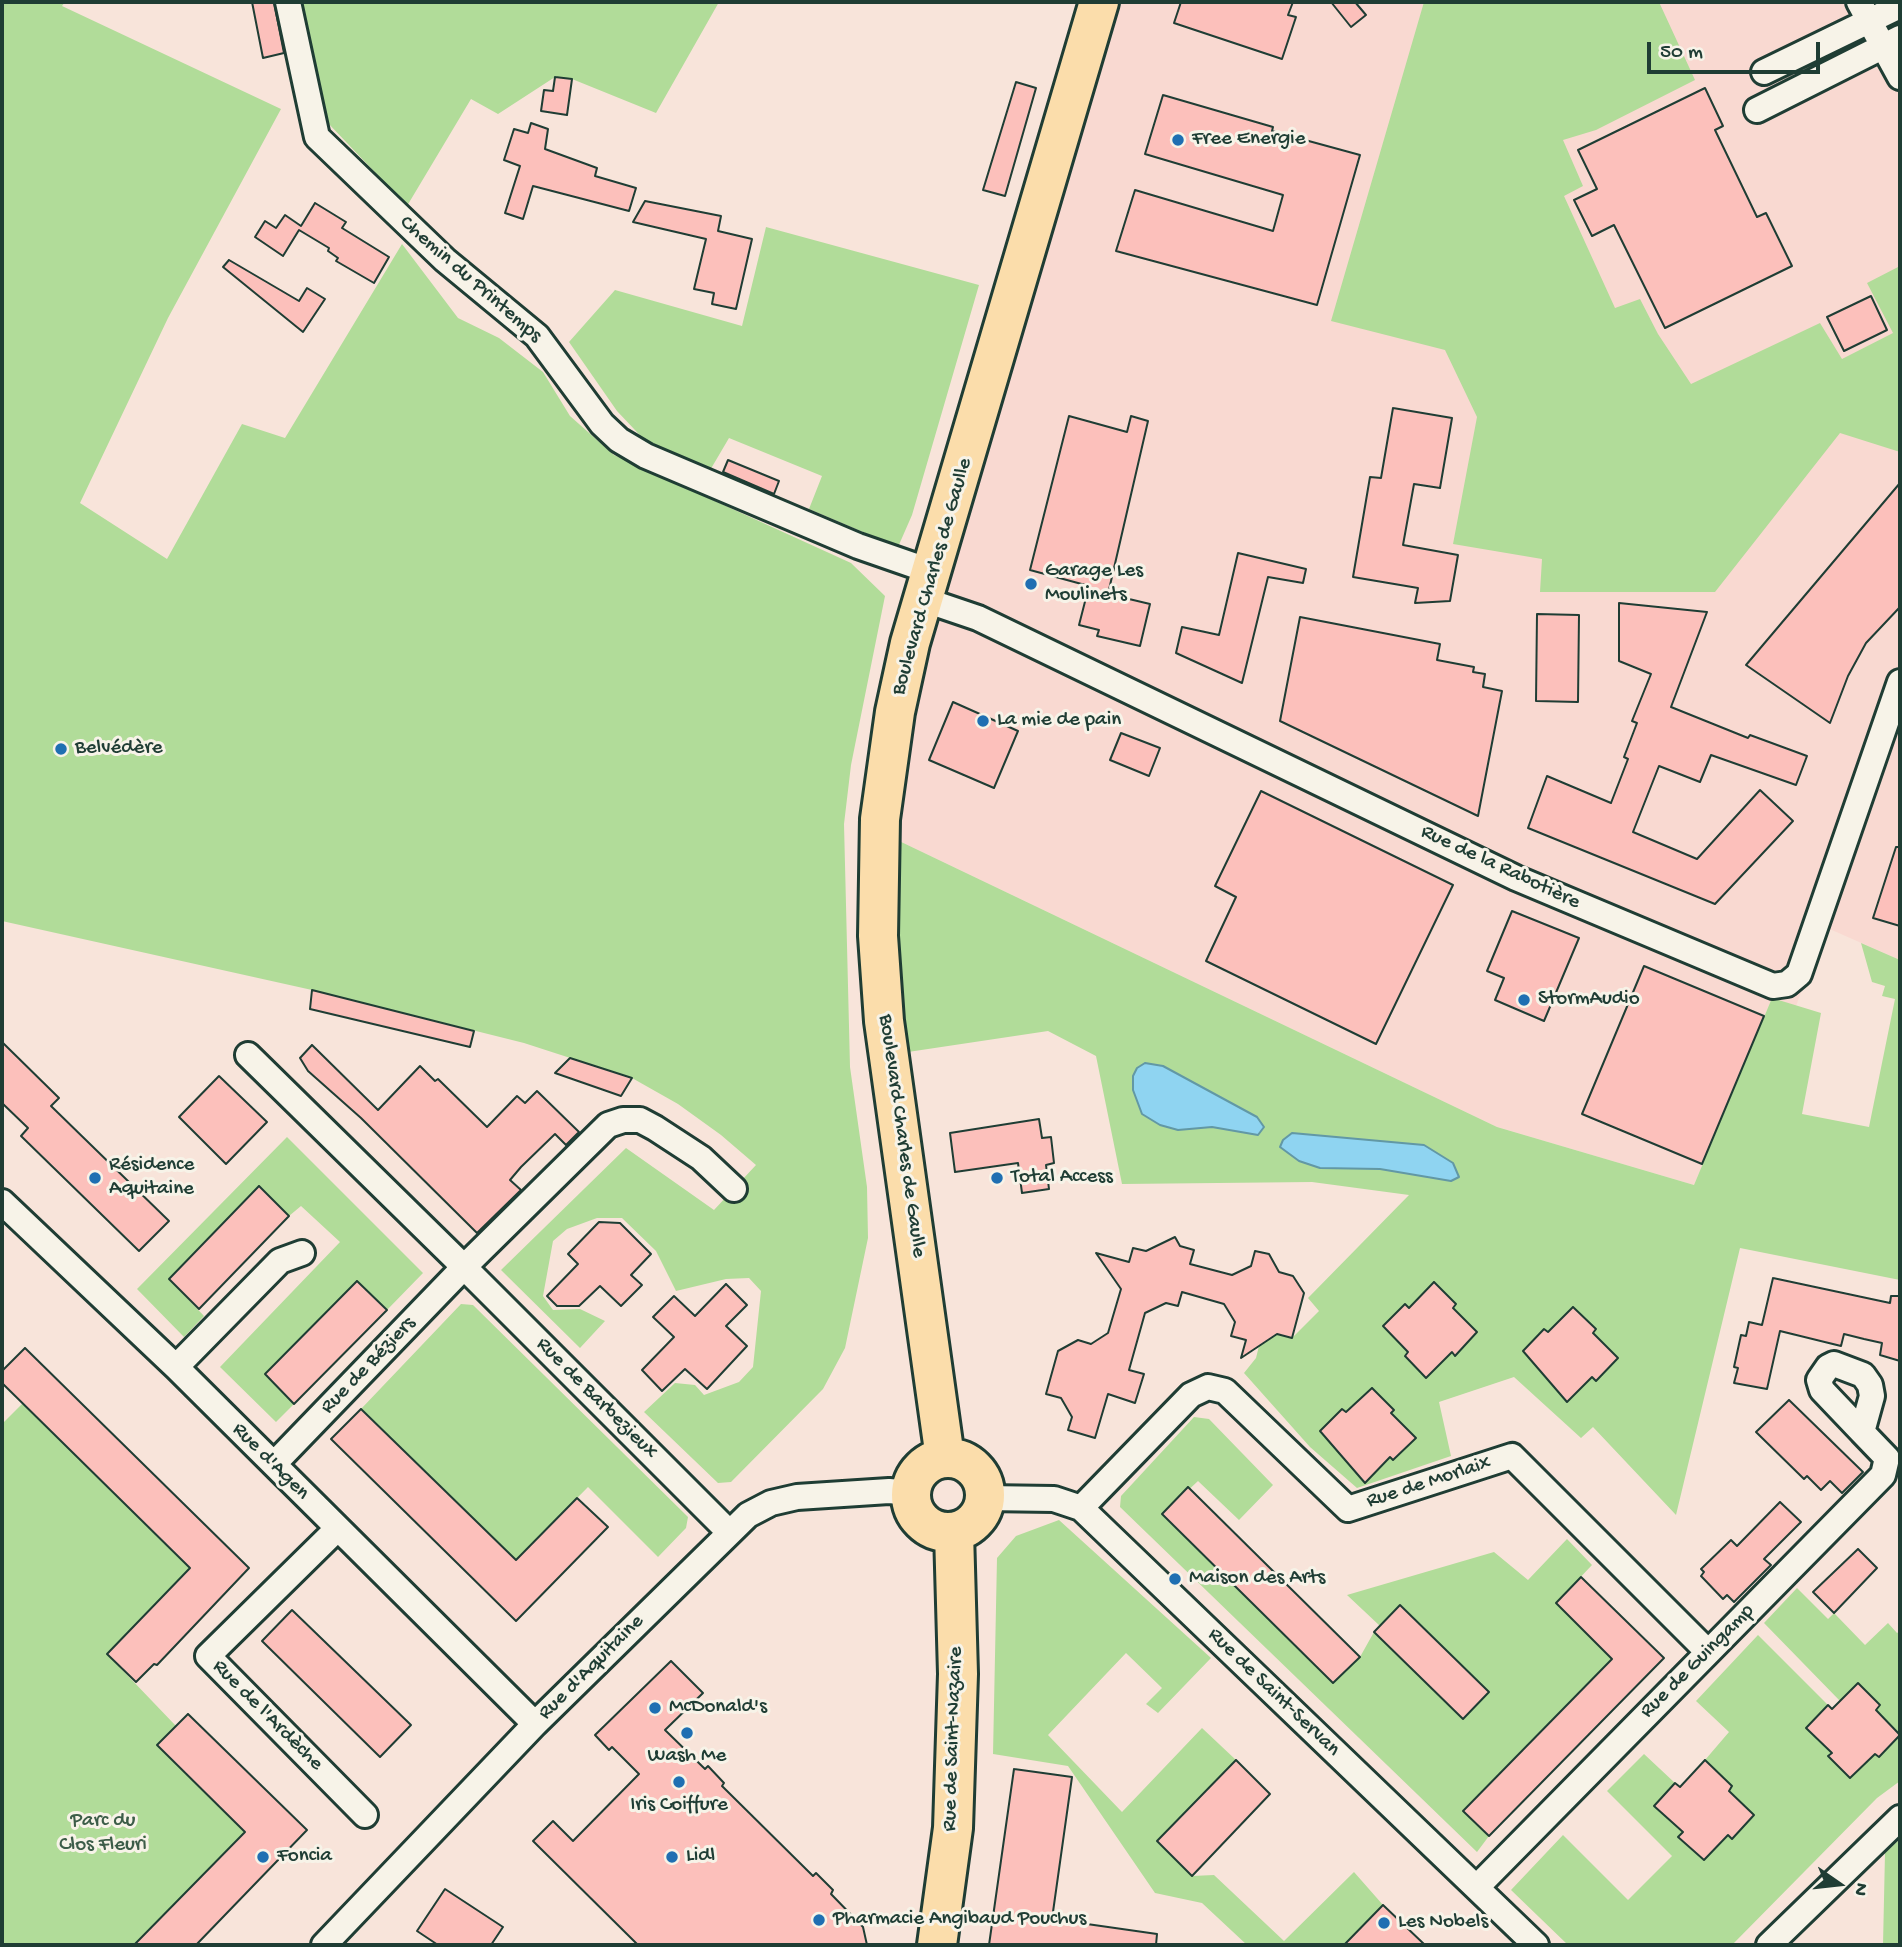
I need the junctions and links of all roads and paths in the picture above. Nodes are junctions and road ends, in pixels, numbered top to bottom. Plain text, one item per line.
1 (288, 2) edge
2 (1099, 2) edge
3 (1900, 6) edge
4 (1864, 12) edge
5 (1891, 42) edge
6 (1764, 72) dead end
7 (1900, 77) edge
8 (1757, 110) dead end
9 (926, 585) junction
10 (1900, 682) edge
11 (248, 1055) dead end
12 (734, 1189) dead end
13 (2, 1202) edge
14 (302, 1253) dead end
15 (464, 1267) junction
16 (176, 1367) junction
17 (1862, 1432) dead end
18 (945, 1458) junction
19 (274, 1464) junction
20 (911, 1493) junction
21 (985, 1498) junction
22 (1081, 1508) junction
23 (336, 1530) junction
24 (728, 1531) junction
25 (954, 1532) junction
26 (1708, 1652) junction
27 (535, 1724) junction
28 (365, 1815) dead end
29 (1900, 1818) edge
30 (1477, 1887) junction
31 (324, 1945) edge
32 (937, 1945) edge
33 (1536, 1945) edge
34 (1769, 1945) edge

1 - 9 street, Chemin du Printemps
2 - 9 main road, Boulevard Charles de Gaulle
3 - 4 street
4 - 5 street
4 - 6 street
5 - 7 street
5 - 8 street
9 - 10 street, Rue de la Rabotière
9 - 18 main road, Boulevard Charles de Gaulle
11 - 15 street, Rue de Barbezieux
12 - 15 street, Rue de Béziers
13 - 16 street, Rue d'Agen
14 - 16 street
15 - 19 street, Rue de Béziers
15 - 24 street, Rue de Barbezieux
16 - 19 street, Rue d'Agen
17 - 26 street, Rue de Guingamp
18 - 20 main road
18 - 21 main road
19 - 23 street, Rue d'Agen
20 - 24 street, Rue d'Aquitaine
20 - 25 main road
21 - 22 street, Rue de Saint-Servan
21 - 25 main road
22 - 26 street, Rue de Morlaix
22 - 30 street, Rue de Saint-Servan
23 - 27 street, Rue d'Agen
23 - 28 street, Rue de l'Ardèche
24 - 27 street, Rue d'Aquitaine
25 - 32 main road, Rue de Saint-Nazaire
26 - 30 street, Rue de Guingamp
27 - 31 street, Rue d'Aquitaine
29 - 34 street
30 - 33 street, Rue de Saint-Servan

